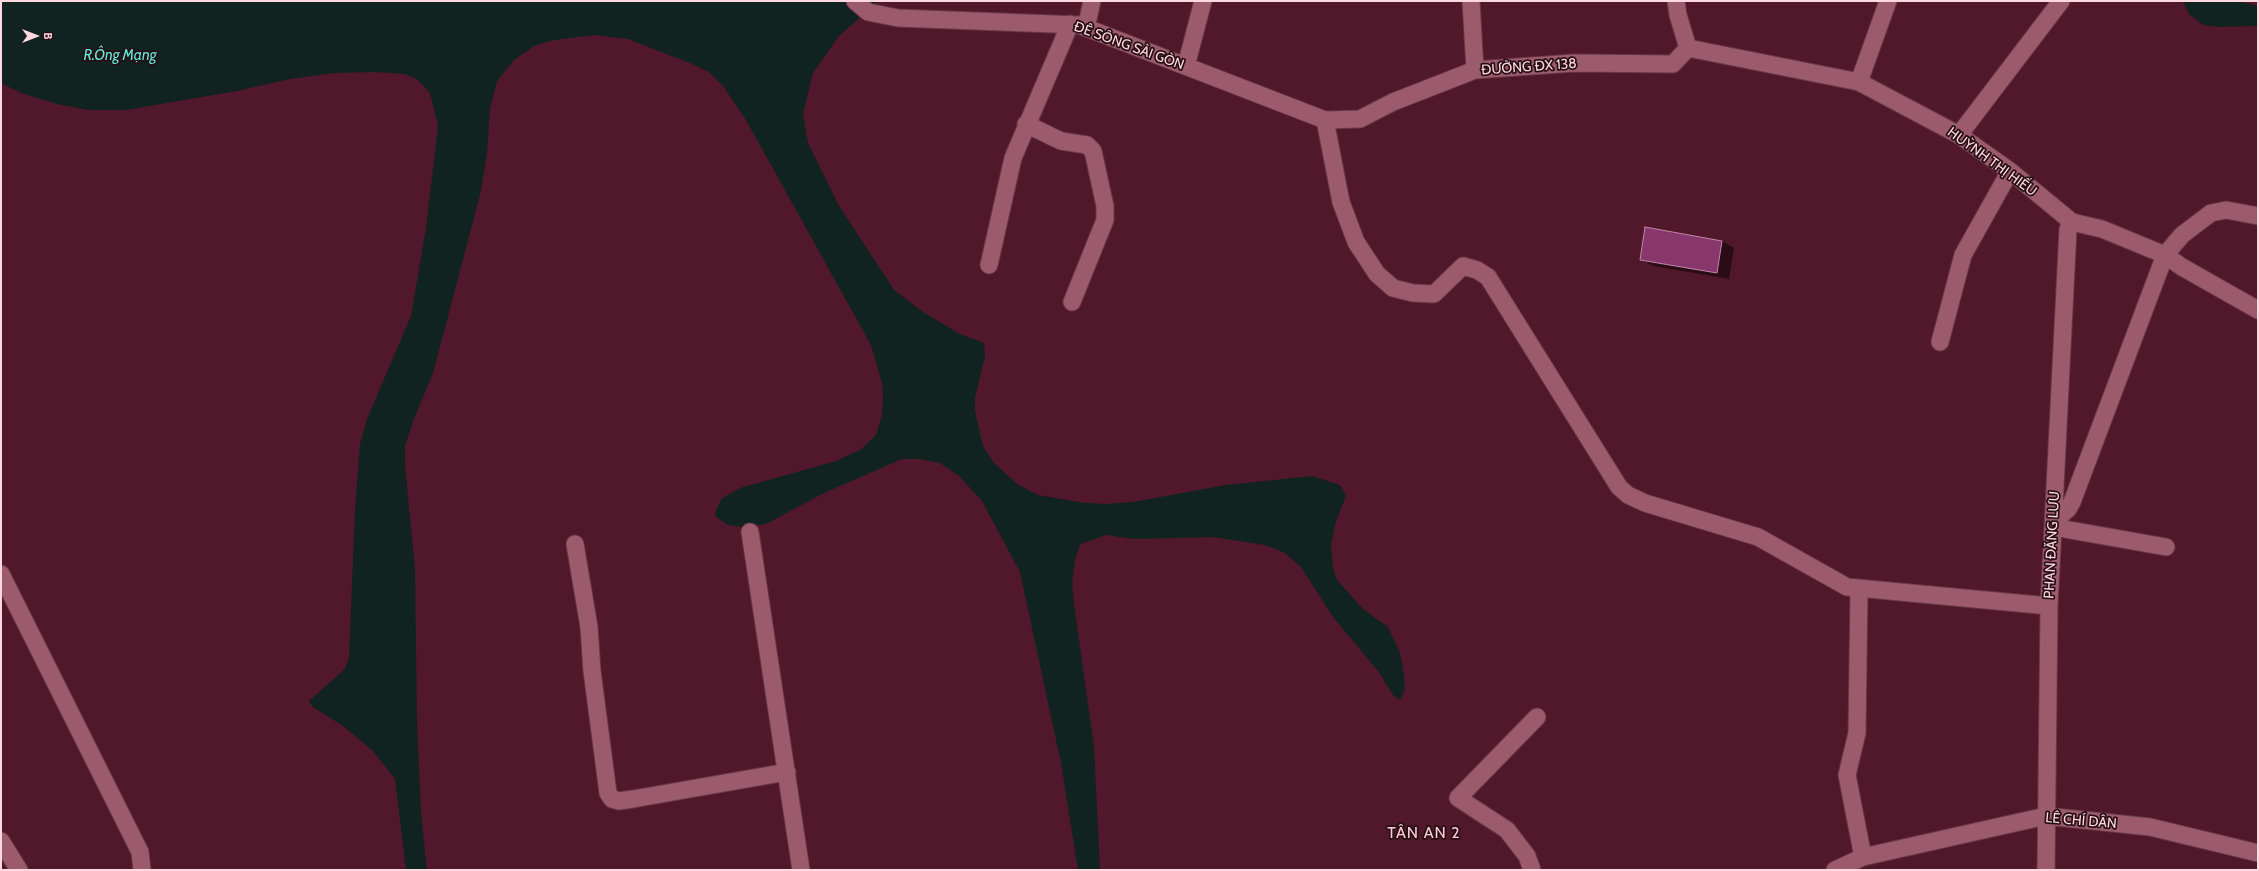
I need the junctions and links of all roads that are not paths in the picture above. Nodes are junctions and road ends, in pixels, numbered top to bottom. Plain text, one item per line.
1 (1092, 1) edge
2 (1203, 1) edge
3 (1471, 1) edge
4 (1676, 1) edge
5 (1888, 1) edge
6 (2061, 1) edge
7 (861, 6) edge
8 (1078, 26) junction
9 (1688, 48) junction
10 (1186, 66) junction
11 (1475, 70) junction
12 (1859, 82) junction
13 (1325, 120) junction
14 (1026, 124) junction
15 (1959, 135) junction
16 (2010, 171) junction
17 (2258, 216) edge
18 (2072, 222) junction
19 (2165, 255) junction
20 (989, 265) dead end
21 (1072, 302) dead end
22 (2258, 310) edge
23 (1940, 342) dead end
24 (2053, 524) junction
25 (750, 532) dead end
26 (575, 544) dead end
27 (2166, 547) dead end
28 (1, 574) edge
29 (1859, 589) junction
30 (2049, 606) junction
31 (1537, 717) dead end
32 (787, 772) junction
33 (2046, 816) junction
34 (1, 841) edge
35 (2258, 852) edge
36 (1863, 857) junction
37 (19, 870) edge
38 (142, 870) edge
39 (801, 870) edge
40 (1532, 870) edge
41 (1835, 870) edge
42 (2046, 870) edge

1 - 8 street
2 - 10 street
3 - 11 street
4 - 9 street
5 - 12 street
6 - 15 street
7 - 8 street, ĐÊ SÔNG SÀI GÒN
8 - 10 street, ĐÊ SÔNG SÀI GÒN
8 - 14 street
9 - 11 street, ĐƯỜNG ĐX 138
9 - 12 street, HUỲNH THỊ HIẾU
10 - 13 street, ĐÊ SÔNG SÀI GÒN
11 - 13 street, ĐƯỜNG ĐX 138
12 - 15 street, HUỲNH THỊ HIẾU
13 - 29 street
14 - 20 street
14 - 21 street
15 - 16 street, HUỲNH THỊ HIẾU
16 - 18 street, HUỲNH THỊ HIẾU
16 - 23 street
17 - 19 street
18 - 19 street, HUỲNH THỊ HIẾU
18 - 24 street, PHAN ĐĂNG LƯU
19 - 22 street, HUỲNH THỊ HIẾU
19 - 24 street
24 - 27 street
24 - 30 street, PHAN ĐĂNG LƯU
25 - 32 street
26 - 32 street
28 - 38 street
29 - 30 street
29 - 36 street
30 - 33 street, PHAN ĐĂNG LƯU
31 - 40 street
32 - 39 street
33 - 35 street, LÊ CHÍ DÂN
33 - 36 street, LÊ CHÍ DÂN
33 - 42 street, PHAN ĐĂNG LƯU
34 - 37 street
36 - 41 street, LÊ CHÍ DÂN

